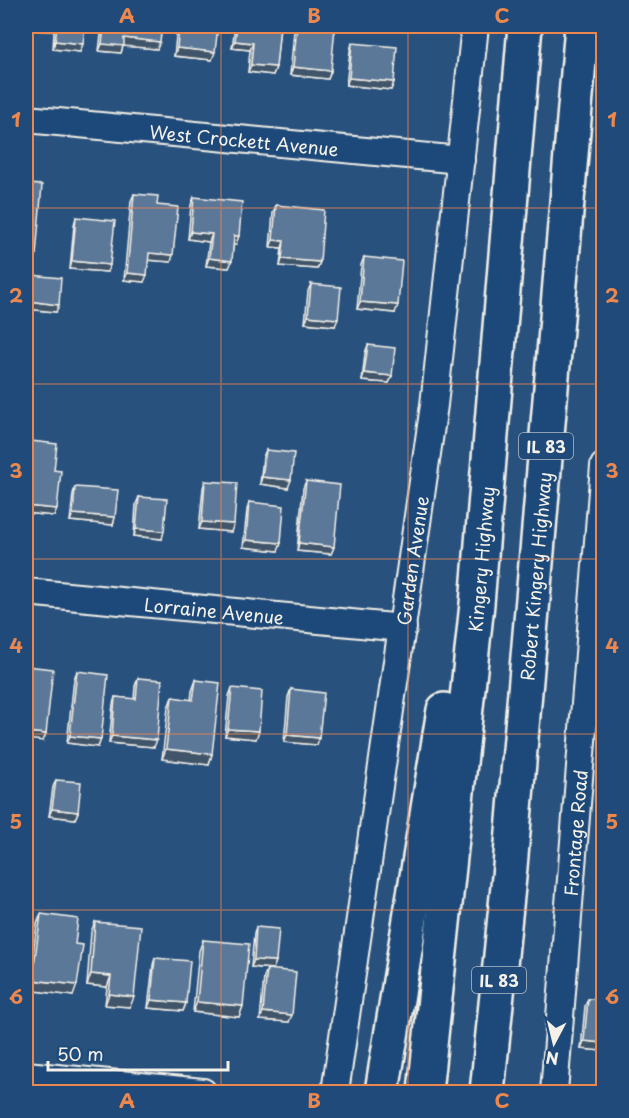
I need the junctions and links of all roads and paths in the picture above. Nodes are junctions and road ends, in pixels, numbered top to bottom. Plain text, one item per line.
1 (475, 26) edge
2 (525, 26) edge
3 (582, 26) edge
4 (26, 118) edge
5 (461, 160) junction
6 (493, 409) junction
7 (603, 466) edge
8 (26, 592) edge
9 (403, 628) junction
10 (596, 641) edge
11 (510, 867) junction
12 (26, 1075) edge
13 (203, 1092) edge
14 (335, 1092) edge
15 (382, 1092) edge
16 (425, 1092) edge
17 (488, 1092) edge
18 (499, 1092) edge
19 (554, 1092) edge

1 - 5 street, Garden Avenue
2 - 6 highway, Kingery Highway
3 - 11 highway, Robert Kingery Highway / IL 83
4 - 5 street, West Crockett Avenue
5 - 9 street, Garden Avenue
6 - 15 highway
6 - 16 highway, Kingery Highway
7 - 10 street, Frontage Road
8 - 9 street, Lorraine Avenue
9 - 14 street, Garden Avenue
10 - 19 street, Frontage Road
11 - 17 highway, Robert Kingery Highway / IL 83
11 - 18 highway
12 - 13 street

